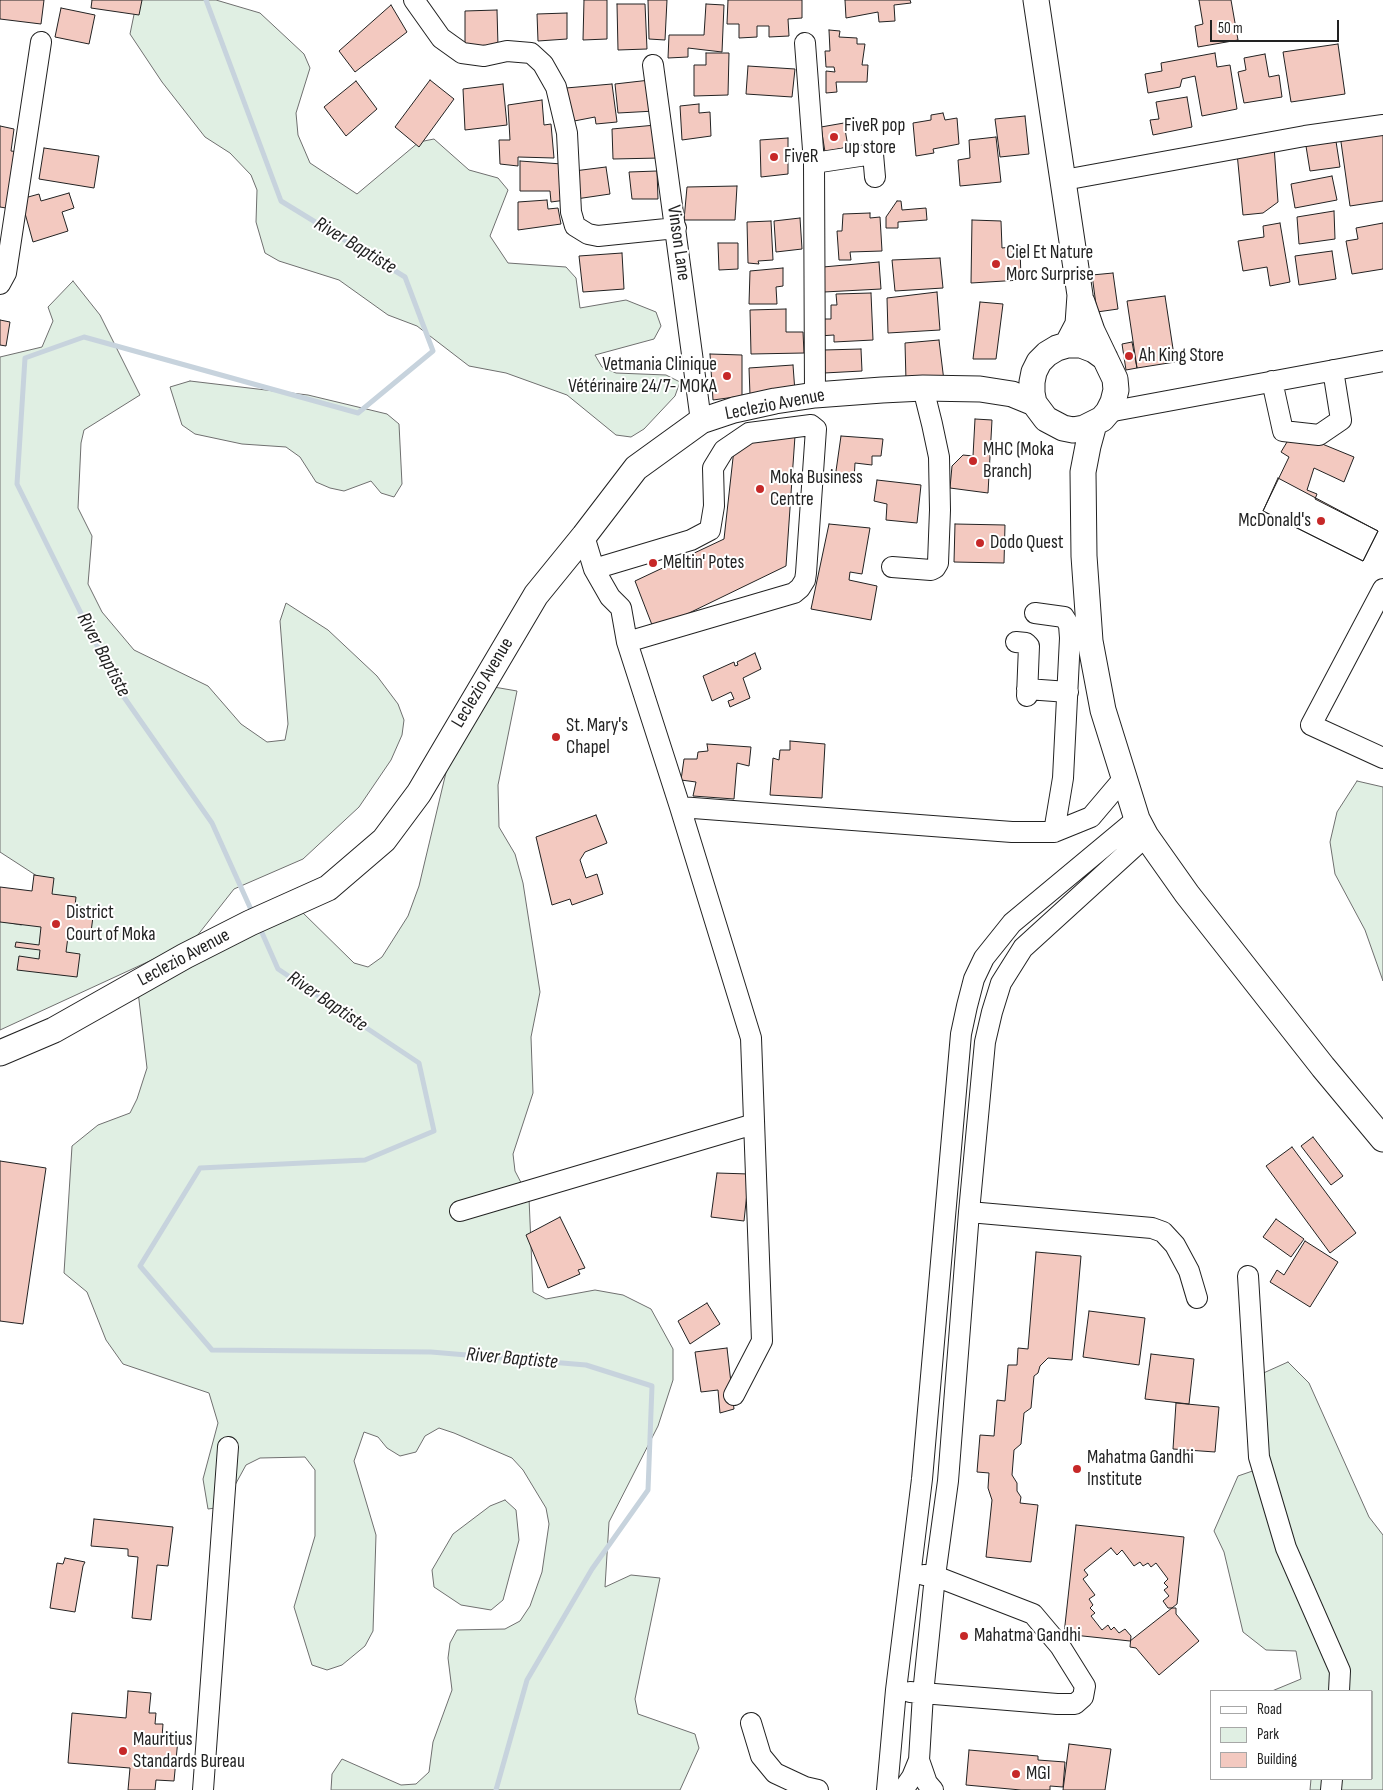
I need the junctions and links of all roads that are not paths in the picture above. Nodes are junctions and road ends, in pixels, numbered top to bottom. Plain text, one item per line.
1 (414, 0) edge
2 (1036, 0) edge
3 (41, 42) dead end
4 (805, 43) dead end
5 (653, 65) dead end
6 (1383, 125) edge
7 (814, 163) junction
8 (875, 177) dead end
9 (1064, 180) junction
10 (676, 228) junction
11 (0, 284) edge
12 (1080, 295) junction
13 (1067, 345) junction
14 (1105, 358) junction
15 (1383, 361) edge
16 (1334, 370) junction
17 (1034, 372) junction
18 (1272, 381) junction
19 (923, 388) junction
20 (980, 388) junction
21 (815, 395) junction
22 (1034, 403) junction
23 (1106, 409) junction
24 (701, 421) junction
25 (1063, 428) junction
26 (1083, 472) junction
27 (584, 536) junction
28 (892, 567) dead end
29 (594, 568) junction
30 (1383, 589) edge
31 (1035, 613) dead end
32 (627, 642) junction
33 (1016, 642) dead end
34 (1068, 692) junction
35 (1383, 758) edge
36 (1124, 778) junction
37 (680, 807) junction
38 (1142, 828) junction
39 (1054, 832) junction
40 (0, 1052) edge
41 (754, 1124) junction
42 (1383, 1139) edge
43 (460, 1211) dead end
44 (969, 1212) junction
45 (1248, 1276) dead end
46 (1197, 1298) dead end
47 (734, 1395) dead end
48 (228, 1447) dead end
49 (910, 1572) junction
50 (935, 1576) junction
51 (896, 1690) junction
52 (1338, 1690) edge
53 (923, 1694) junction
54 (751, 1723) dead end
55 (919, 1760) junction
56 (203, 1790) edge
57 (818, 1790) edge
58 (886, 1790) edge
59 (903, 1790) edge
60 (932, 1790) edge

1 - 10 street
2 - 9 main road
3 - 11 street
4 - 7 street
5 - 10 street, Vinson Lane
6 - 9 street
7 - 8 street
7 - 21 street
9 - 12 main road
10 - 24 street, Vinson Lane
12 - 13 main road
12 - 14 main road
13 - 14 main road
13 - 17 main road
14 - 23 main road
15 - 16 street
16 - 18 street
16 - 18 street
17 - 20 main road, Leclezio Avenue
17 - 22 main road
18 - 23 street
19 - 20 main road, Leclezio Avenue
19 - 21 main road, Leclezio Avenue
19 - 28 street
20 - 22 main road, Leclezio Avenue
21 - 24 main road, Leclezio Avenue
22 - 25 main road
23 - 25 main road
23 - 26 main road
24 - 27 main road, Leclezio Avenue
25 - 26 main road
26 - 36 main road
27 - 29 street
27 - 40 main road, Leclezio Avenue
29 - 32 street
29 - 32 street
30 - 35 street
31 - 34 street
32 - 37 street
33 - 34 street
34 - 39 street
36 - 38 main road
36 - 39 street
37 - 39 street
37 - 41 street
38 - 42 main road
38 - 44 street
38 - 49 street
41 - 43 street
41 - 47 street
44 - 46 street
44 - 50 street
45 - 52 street
48 - 56 street
49 - 50 street
49 - 51 street
50 - 53 street
50 - 53 street
51 - 53 street
51 - 58 street
53 - 55 street
54 - 57 street
55 - 59 street
55 - 60 street

